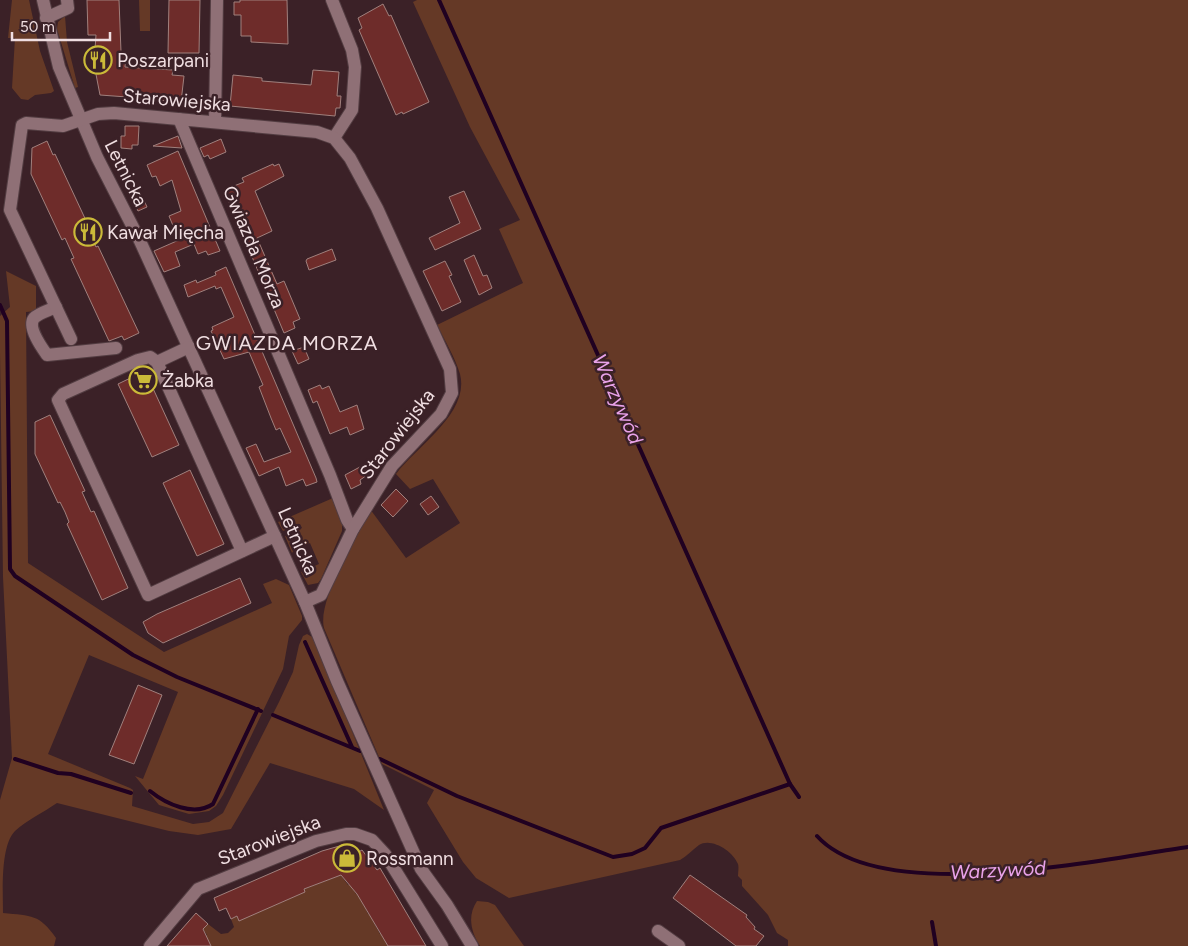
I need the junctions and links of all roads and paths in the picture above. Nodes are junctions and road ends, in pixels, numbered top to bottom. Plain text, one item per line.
1 (43, 0) edge
2 (67, 0) edge
3 (217, 0) edge
4 (332, 0) edge
5 (46, 18) junction
6 (179, 119) junction
7 (80, 121) junction
8 (215, 122) junction
9 (334, 138) junction
10 (56, 307) junction
11 (71, 339) dead end
12 (189, 347) junction
13 (116, 348) dead end
14 (157, 362) junction
15 (353, 529) junction
16 (275, 536) junction
17 (242, 551) junction
18 (305, 602) junction
19 (658, 931) dead end
20 (150, 946) edge
21 (442, 946) edge
22 (472, 946) edge
23 (679, 946) edge

1 - 5 street, Letnicka
2 - 5 street
3 - 8 street
4 - 9 street
5 - 7 street, Letnicka
6 - 7 street, Starowiejska
6 - 8 street, Starowiejska
6 - 15 street, Gwiazda Morza
7 - 10 street, Starowiejska
7 - 12 street, Letnicka
8 - 9 street, Starowiejska
9 - 15 street, Starowiejska
10 - 11 street
10 - 13 street
12 - 14 street
12 - 16 street, Letnicka
14 - 17 street
14 - 17 street
15 - 18 street, Starowiejska
16 - 17 street
16 - 18 street, Letnicka
18 - 22 street
19 - 23 street
20 - 21 street, Starowiejska

